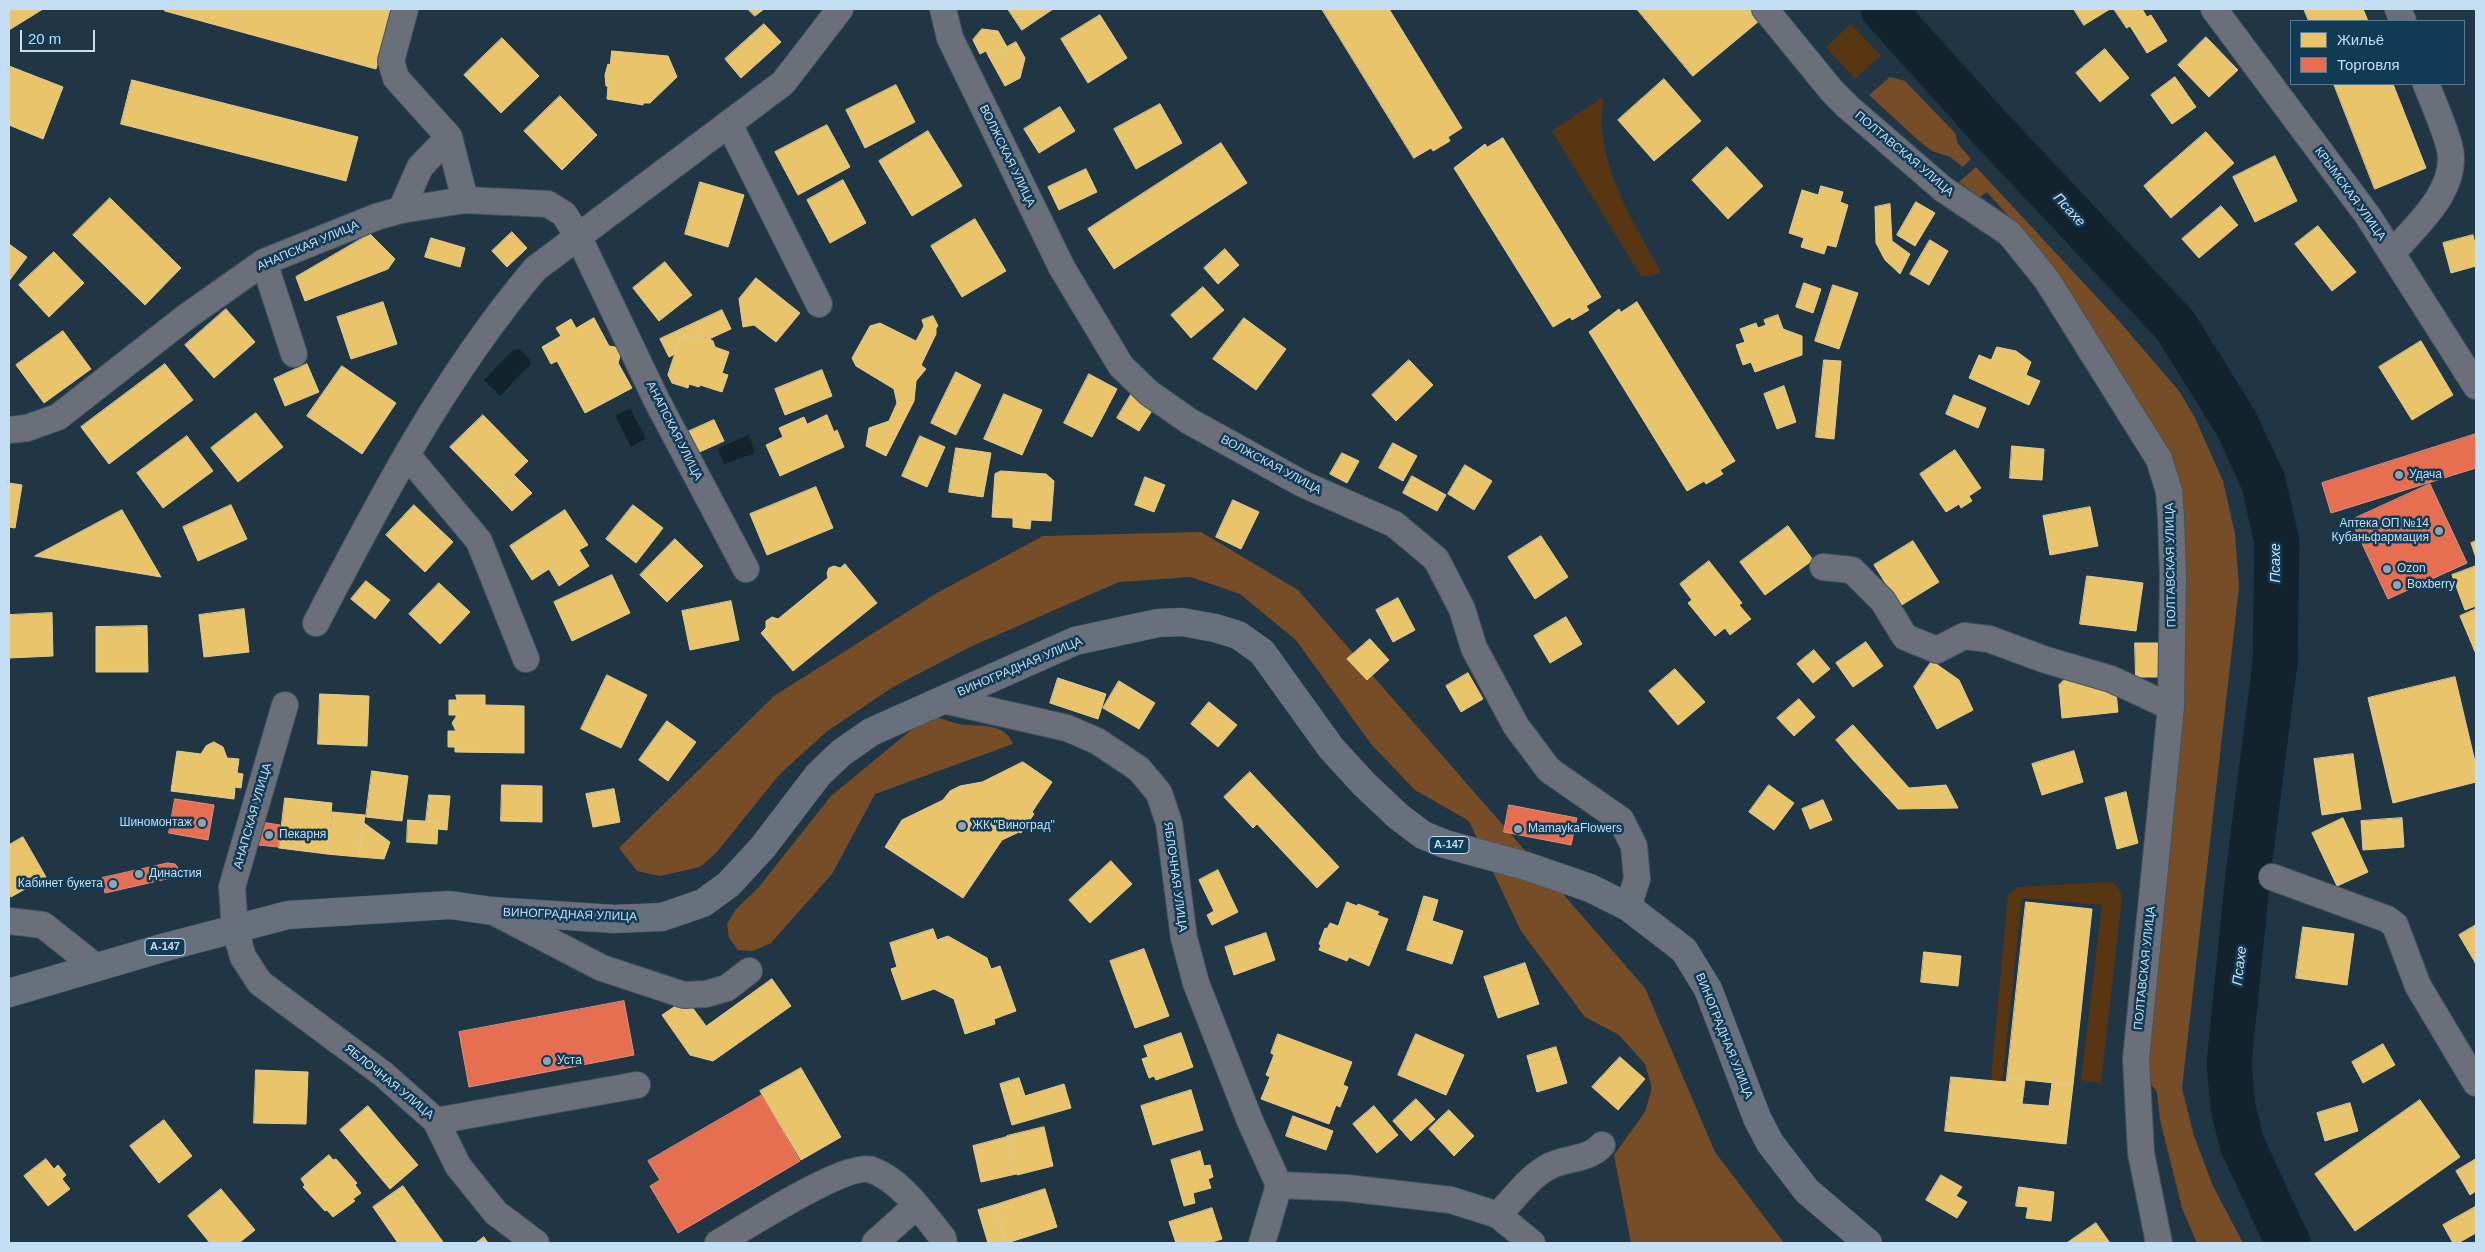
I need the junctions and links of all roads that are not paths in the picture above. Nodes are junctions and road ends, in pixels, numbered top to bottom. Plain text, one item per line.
1 (405, 9) edge
2 (840, 9) edge
3 (943, 9) edge
4 (1765, 9) edge
5 (2214, 9) edge
6 (2426, 85) edge
7 (729, 124) junction
8 (449, 137) junction
9 (465, 200) junction
10 (401, 210) junction
11 (579, 238) junction
12 (2392, 253) junction
13 (264, 262) junction
14 (819, 304) dead end
15 (294, 354) dead end
16 (2476, 386) edge
17 (9, 430) edge
18 (407, 454) junction
19 (1823, 568) dead end
20 (746, 569) dead end
21 (316, 622) dead end
22 (526, 659) dead end
23 (943, 700) junction
24 (285, 705) dead end
25 (2171, 707) junction
26 (2272, 877) dead end
27 (1628, 907) junction
28 (492, 911) junction
29 (9, 921) edge
30 (235, 929) junction
31 (96, 967) junction
32 (749, 971) dead end
33 (9, 993) edge
34 (2476, 1083) edge
35 (636, 1085) dead end
36 (436, 1121) junction
37 (1602, 1145) dead end
38 (1279, 1185) junction
39 (916, 1206) junction
40 (1498, 1215) junction
41 (945, 1242) edge
42 (536, 1243) edge
43 (718, 1243) edge
44 (875, 1243) edge
45 (1262, 1243) edge
46 (1532, 1243) edge
47 (1868, 1243) edge
48 (2159, 1243) edge

1 - 8 street
2 - 7 street
3 - 27 street, ВОЛЖСКАЯ УЛИЦА
4 - 25 street, ПОЛТАВСКАЯ УЛИЦА
5 - 12 street, КРЫМСКАЯ УЛИЦА
6 - 12 street
7 - 11 street
7 - 14 street
8 - 9 street
8 - 10 street
9 - 10 street, АНАПСКАЯ УЛИЦА
9 - 11 street, АНАПСКАЯ УЛИЦА
10 - 13 street, АНАПСКАЯ УЛИЦА
11 - 18 street
11 - 20 street, АНАПСКАЯ УЛИЦА
12 - 16 street, КРЫМСКАЯ УЛИЦА
13 - 15 street
13 - 17 street, АНАПСКАЯ УЛИЦА
18 - 21 street
18 - 22 street
19 - 25 street
23 - 27 main road, ВИНОГРАДНАЯ УЛИЦА / А-147
23 - 28 main road, ВИНОГРАДНАЯ УЛИЦА
23 - 38 street, ЯБЛОЧНАЯ УЛИЦА
24 - 30 street, АНАПСКАЯ УЛИЦА
25 - 48 street, ПОЛТАВСКАЯ УЛИЦА
26 - 34 street
27 - 47 main road, ВИНОГРАДНАЯ УЛИЦА / А-147
28 - 30 main road, ВИНОГРАДНАЯ УЛИЦА
28 - 32 street
29 - 31 street
30 - 31 main road, ВИНОГРАДНАЯ УЛИЦА / А-147
30 - 36 street, ЯБЛОЧНАЯ УЛИЦА
31 - 33 main road, ВИНОГРАДНАЯ УЛИЦА / А-147
35 - 36 street
36 - 42 street, ЯБЛОЧНАЯ УЛИЦА
37 - 40 street
38 - 40 street
38 - 45 street
39 - 41 street
39 - 43 street
39 - 44 street
40 - 46 street

